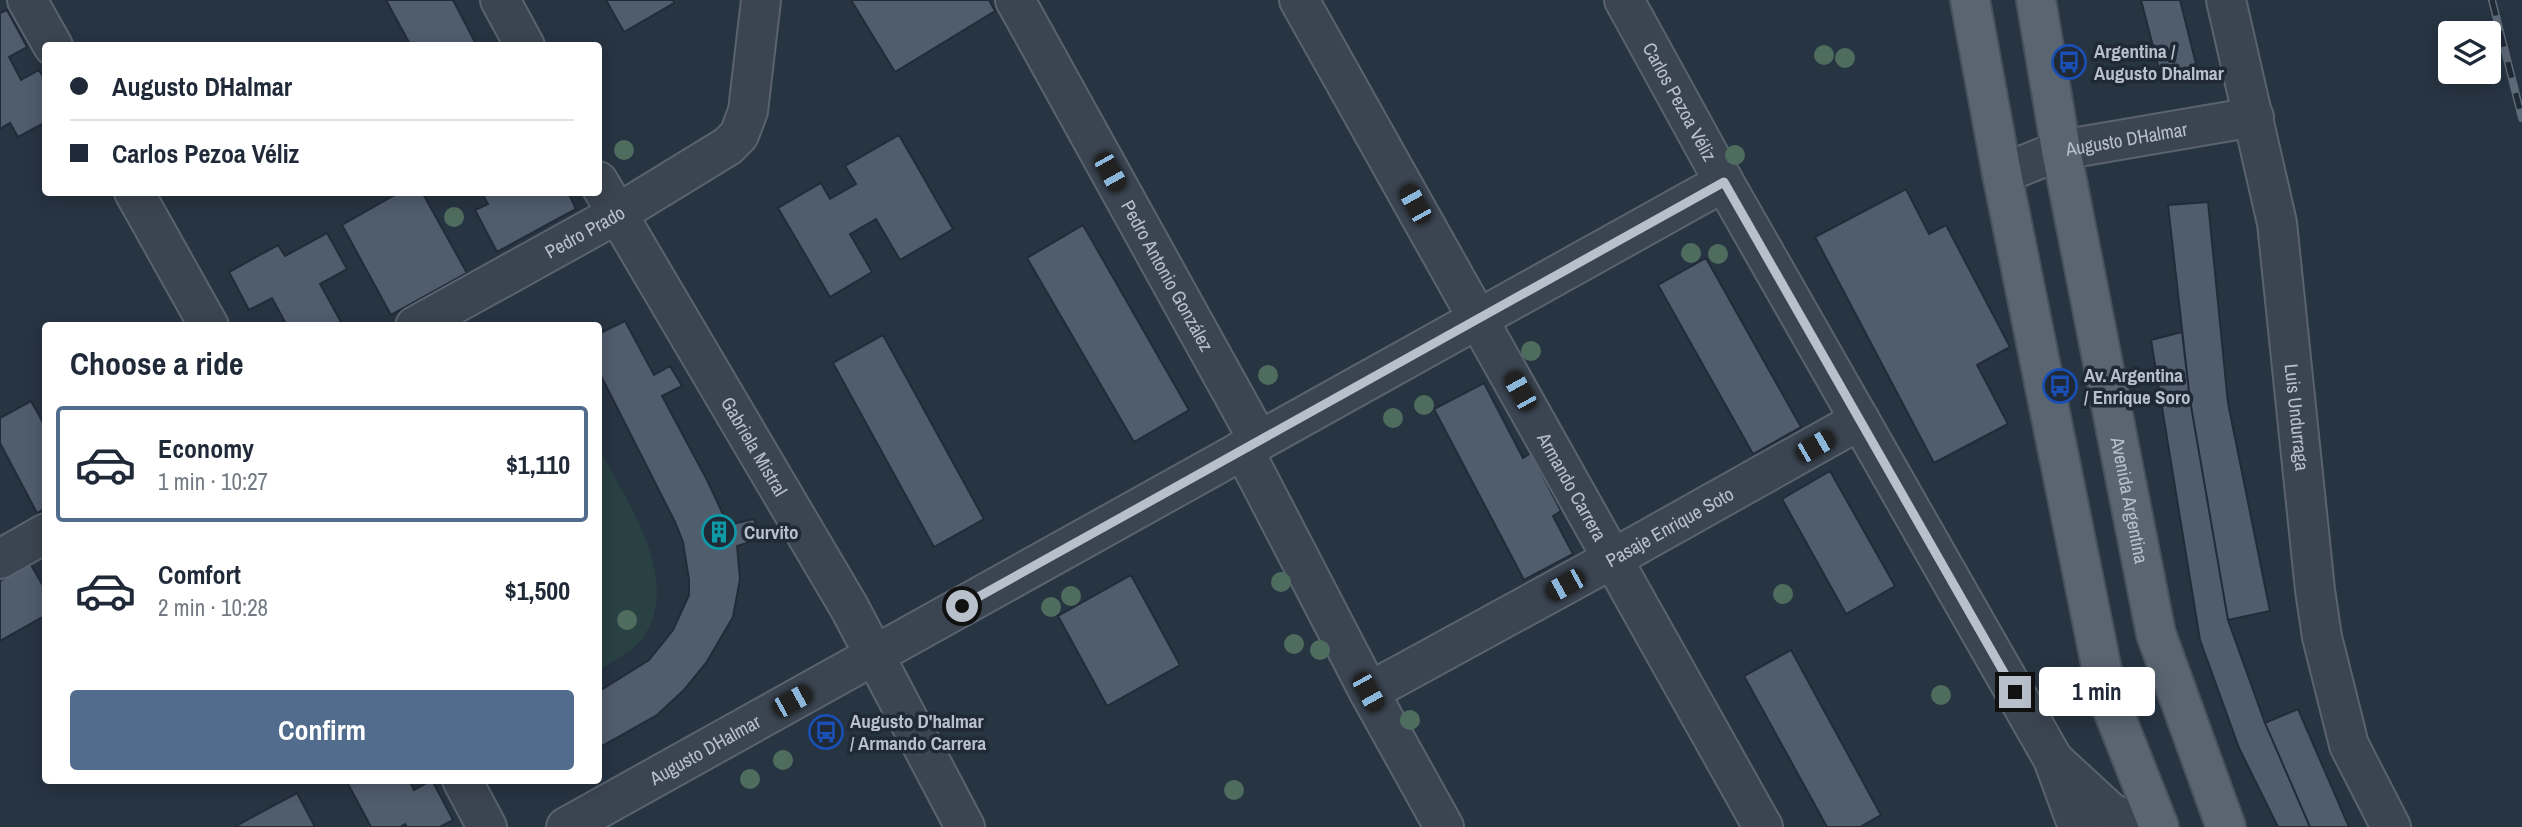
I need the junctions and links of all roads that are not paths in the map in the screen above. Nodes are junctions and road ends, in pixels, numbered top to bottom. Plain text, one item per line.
1 (27, 0) edge
2 (500, 0) edge
3 (761, 0) edge
4 (1015, 0) edge
5 (1299, 0) edge
6 (1624, 0) edge
7 (1970, 0) edge
8 (2036, 0) edge
9 (2226, 0) edge
10 (50, 42) edge
11 (523, 42) edge
12 (2254, 117) junction
13 (2061, 150) junction
14 (2002, 174) junction
15 (1724, 182) junction
16 (602, 188) edge
17 (136, 196) edge
18 (617, 214) junction
19 (1479, 318) junction
20 (207, 322) edge
21 (422, 322) edge
22 (1860, 421) junction
23 (1251, 445) junction
24 (42, 535) edge
25 (1614, 558) junction
26 (0, 559) edge
27 (874, 656) junction
28 (1368, 692) junction
29 (2053, 759) junction
30 (464, 784) edge
31 (487, 827) edge
32 (566, 827) edge
33 (965, 827) edge
34 (1444, 827) edge
35 (1763, 827) edge
36 (2078, 827) edge
37 (2141, 827) edge
38 (2159, 827) edge
39 (2226, 827) edge
40 (2391, 827) edge

1 - 10 street
2 - 11 street
3 - 18 street, Pedro Prado
4 - 23 street, Pedro Antonio González
5 - 19 street, Armando Carrera
6 - 15 street, Carlos Pezoa Véliz
7 - 14 main road
8 - 13 main road, Avenida Argentina
9 - 12 street, Luis Undurraga
12 - 13 street, Augusto D´Halmar
12 - 40 street, Luis Undurraga
13 - 14 street, Augusto D´Halmar
13 - 39 main road, Avenida Argentina
14 - 38 main road
15 - 19 street, Augusto D´Halmar
15 - 22 street, Carlos Pezoa Véliz
16 - 18 street, Gabriela Mistral
17 - 20 street
18 - 21 street, Pedro Prado
18 - 27 street, Gabriela Mistral
19 - 23 street, Augusto D´Halmar
19 - 25 street, Armando Carrera
22 - 25 street, Pasaje Enrique Soto
22 - 29 street, Carlos Pezoa Véliz
23 - 27 street, Augusto D´Halmar
23 - 28 street, Pedro Antonio González
24 - 26 street
25 - 28 street, Pasaje Enrique Soto
25 - 35 street, Armando Carrera
27 - 32 street, Augusto D´Halmar
27 - 33 street, Gabriela Mistral
28 - 34 street, Pedro Antonio González
29 - 36 street, Carlos Pezoa Véliz
29 - 37 street
30 - 31 street

